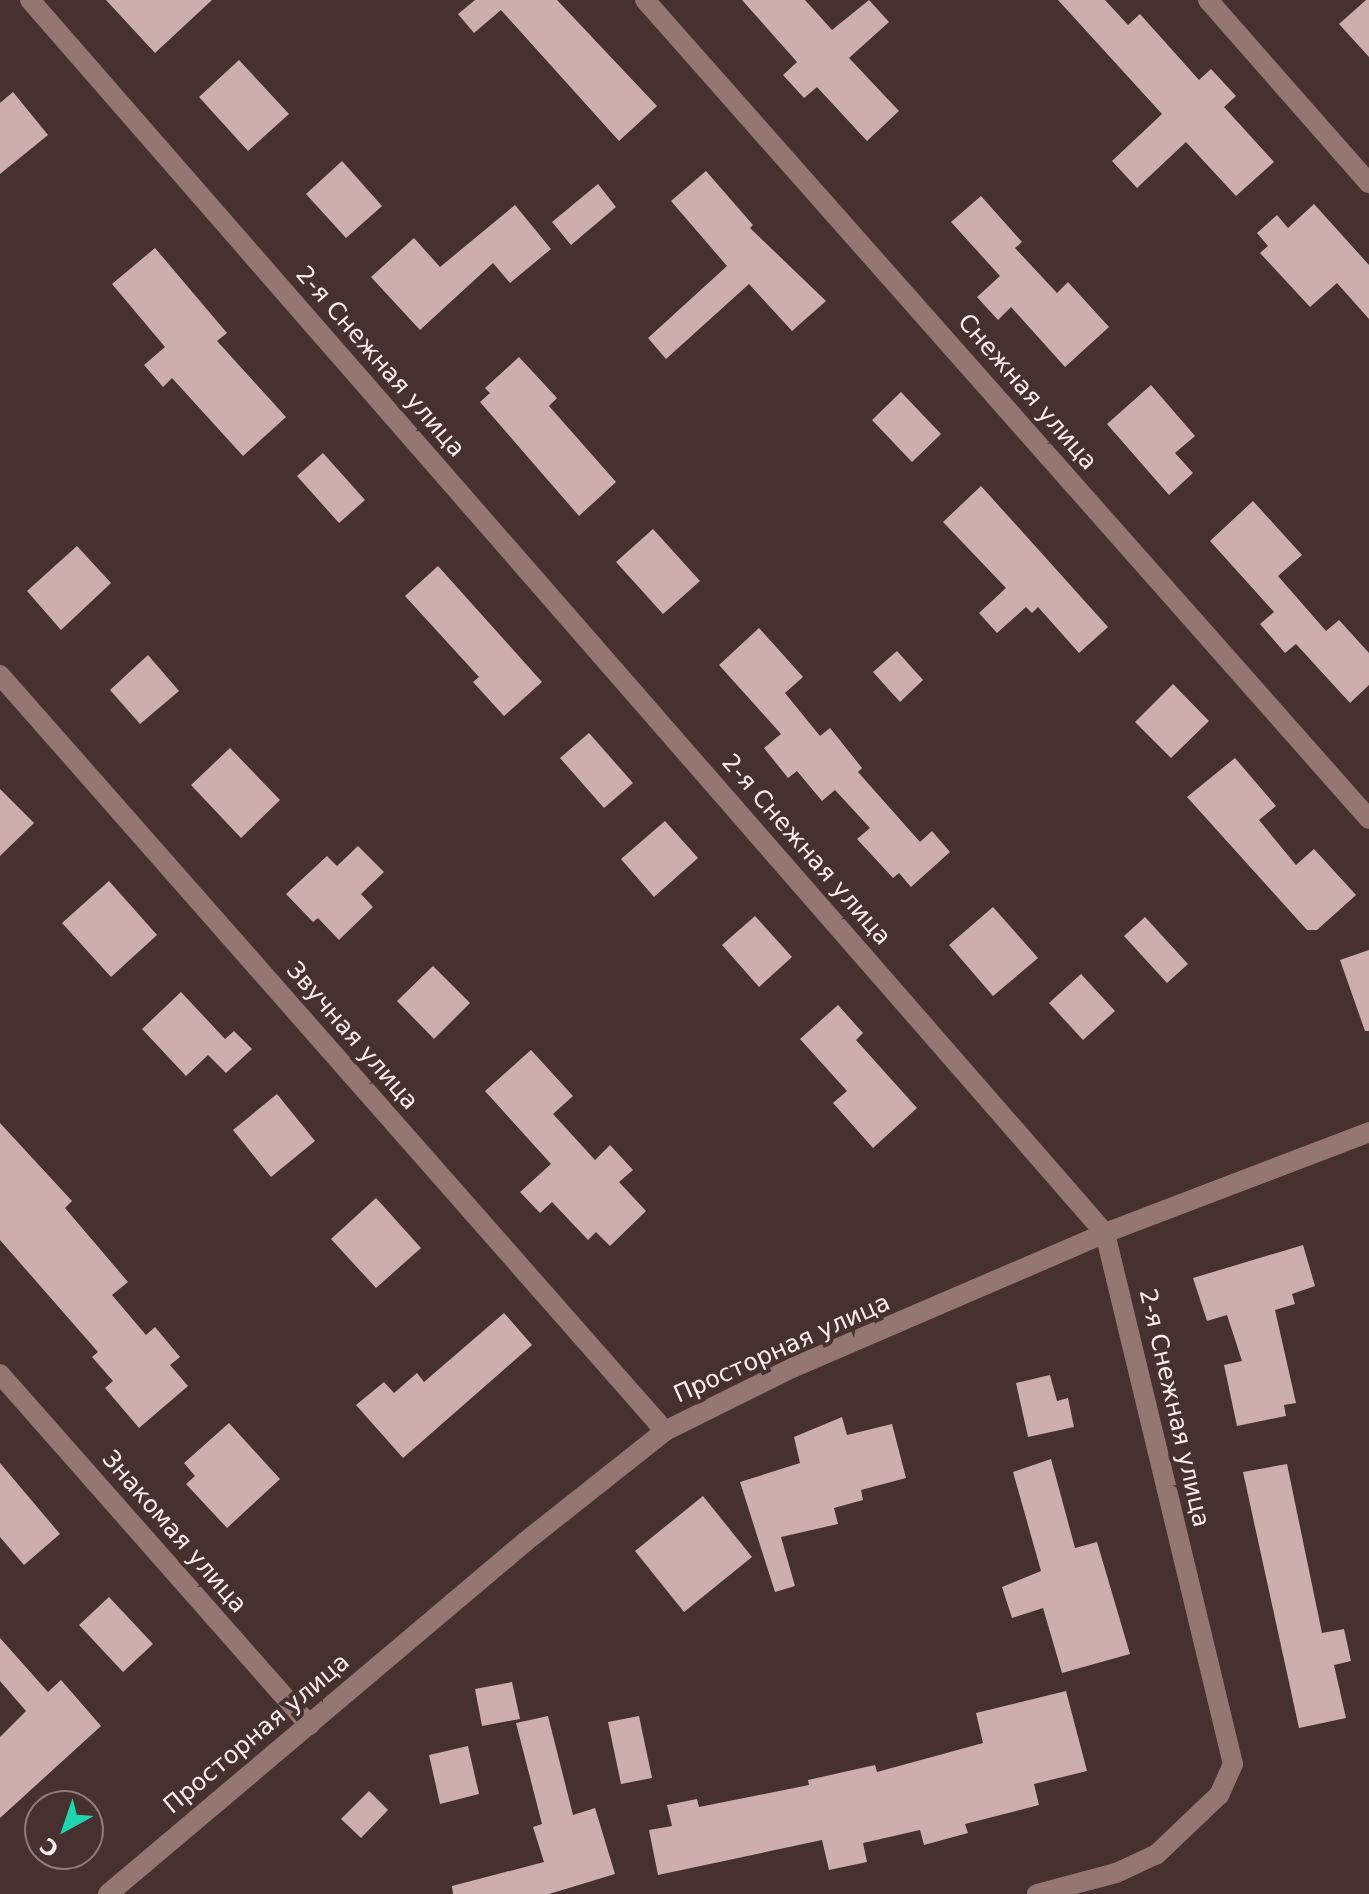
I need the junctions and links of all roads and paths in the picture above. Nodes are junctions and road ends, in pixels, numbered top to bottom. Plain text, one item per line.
1 (30, 0) edge
2 (645, 0) edge
3 (1208, 0) edge
4 (1369, 183) edge
5 (0, 675) edge
6 (1369, 819) edge
7 (1369, 1132) edge
8 (1105, 1233) junction
9 (0, 1374) edge
10 (665, 1431) junction
11 (309, 1725) junction
12 (108, 1894) edge
13 (1037, 1894) edge

1 - 8 street, 2-я Снежная улица
2 - 6 street, Снежная улица
3 - 4 street
5 - 10 street, Звучная улица
7 - 8 street, Просторная улица
8 - 10 street, Просторная улица
8 - 13 street, 2-я Снежная улица
9 - 11 street, Знакомая улица
10 - 11 street, Просторная улица
11 - 12 street, Просторная улица

